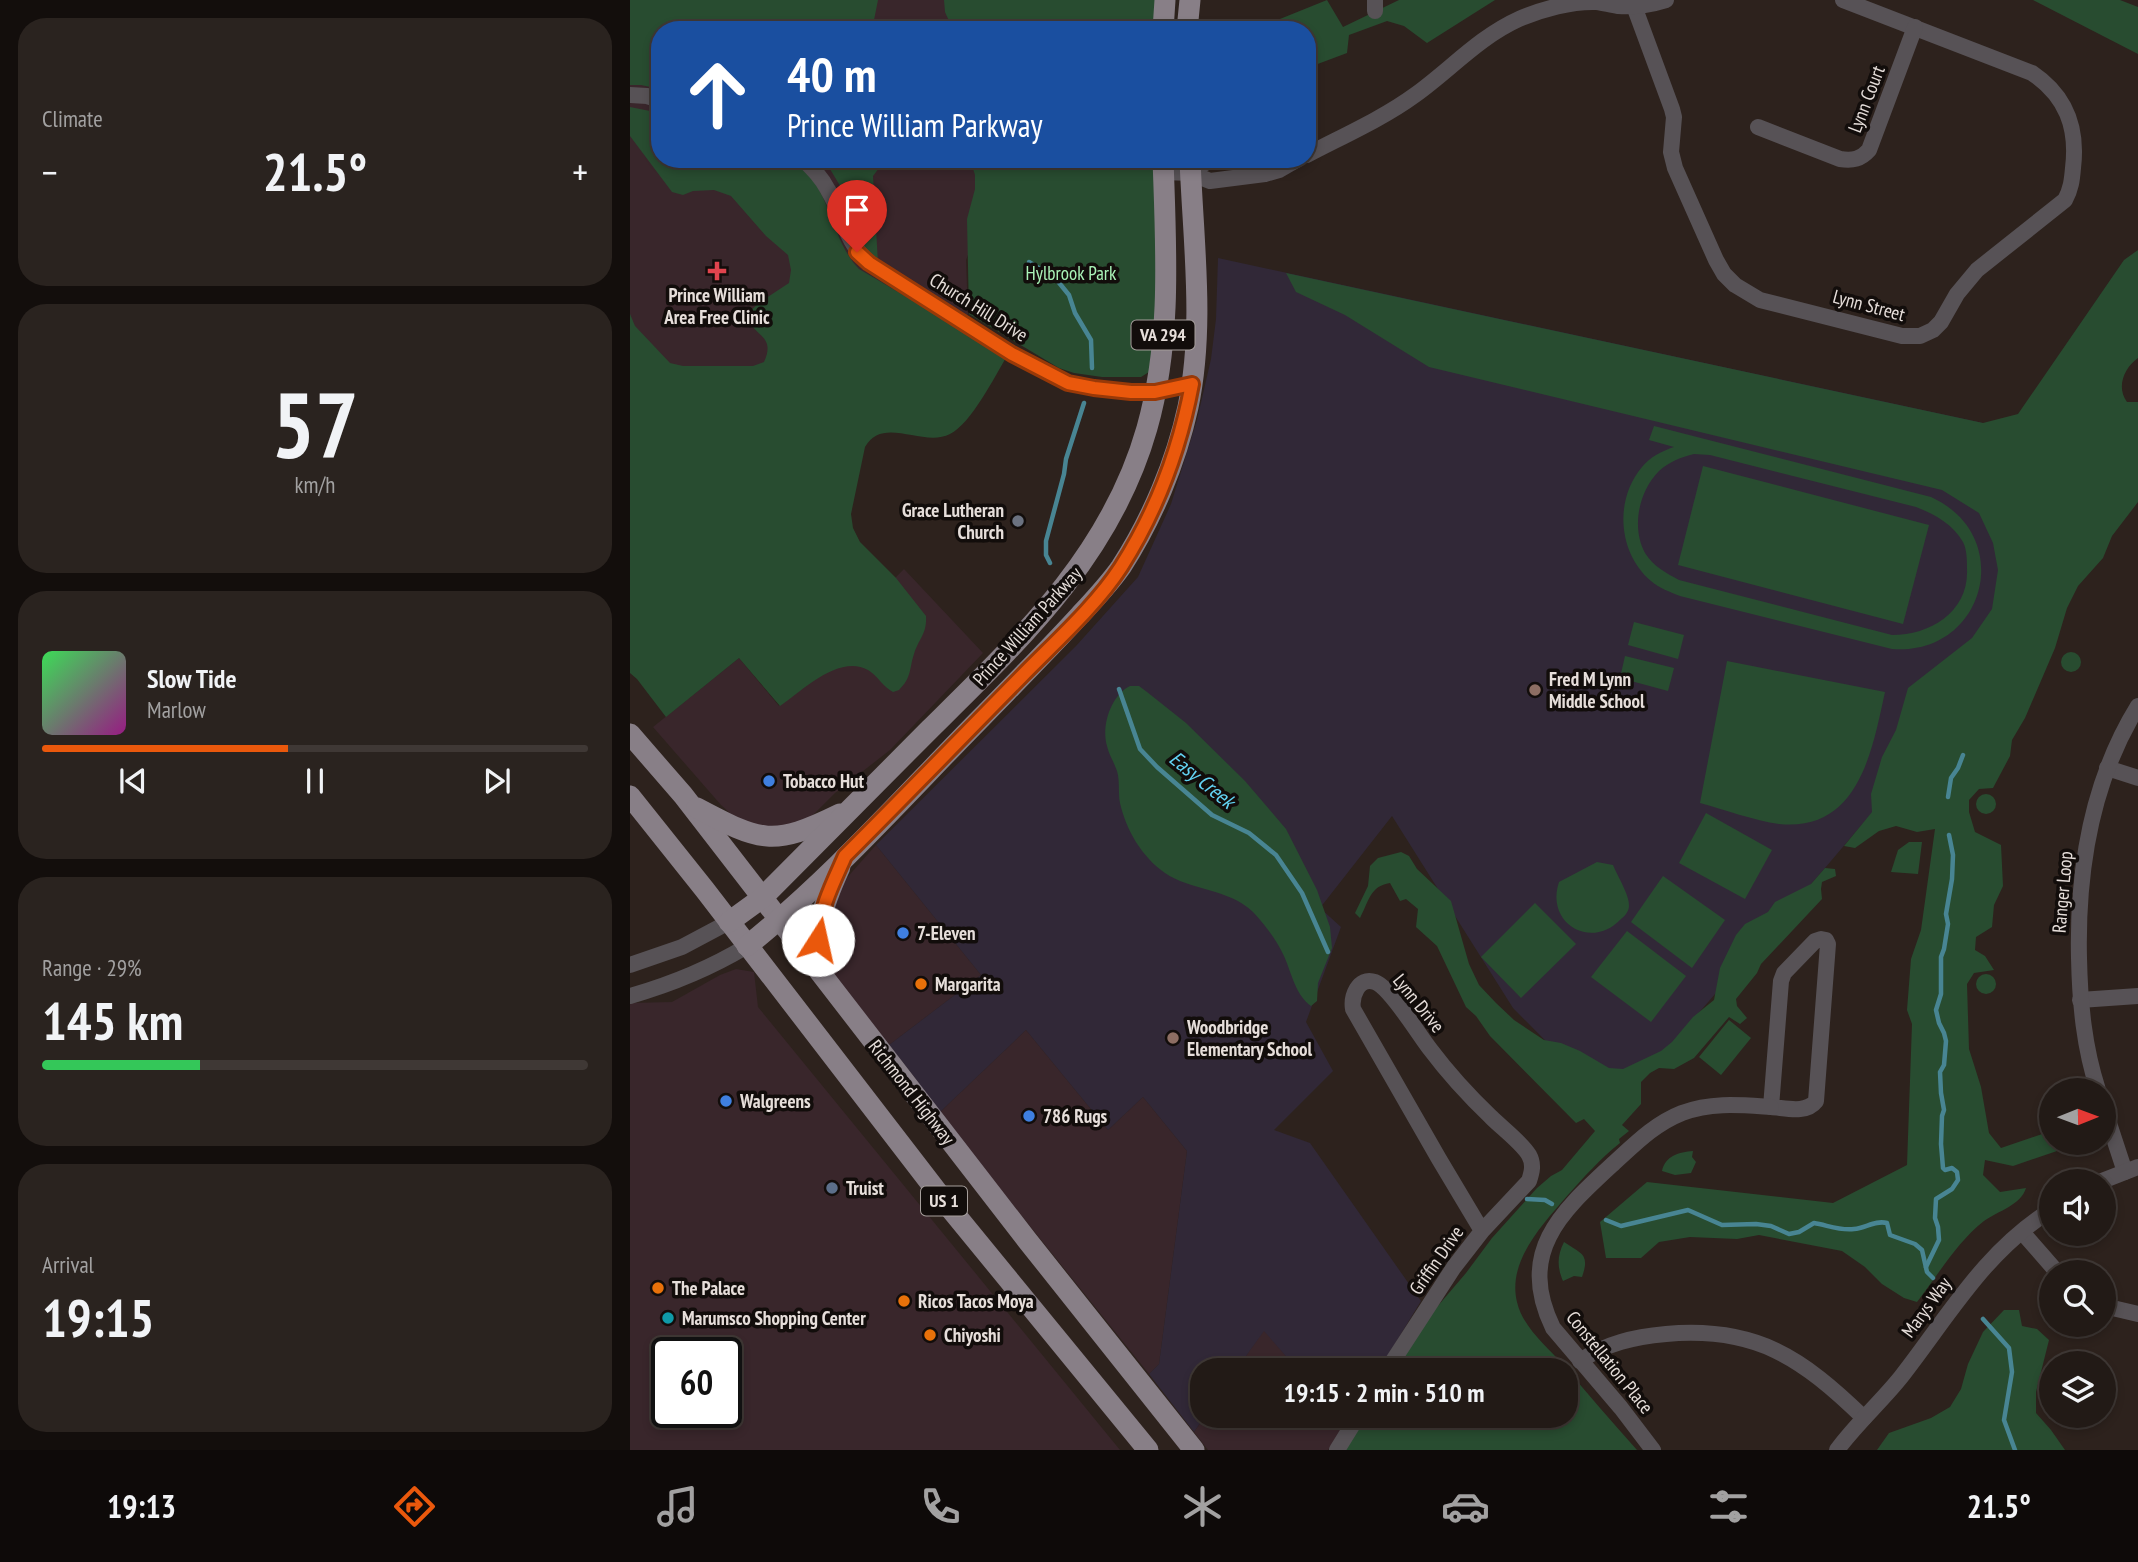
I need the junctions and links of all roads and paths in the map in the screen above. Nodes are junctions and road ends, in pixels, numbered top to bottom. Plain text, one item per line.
1 (1165, 0) edge
2 (1190, 0) edge
3 (1666, 0) edge
4 (1843, 0) edge
5 (1634, 6) junction
6 (1164, 21) edge
7 (1188, 21) edge
8 (1915, 27) junction
9 (630, 95) edge
10 (651, 97) edge
11 (1758, 127) dead end
12 (1316, 150) edge
13 (812, 168) edge
14 (1163, 168) edge
15 (1190, 168) edge
16 (1192, 384) junction
17 (1155, 392) junction
18 (1082, 565) junction
19 (1108, 584) junction
20 (2138, 706) edge
21 (2132, 728) edge
22 (630, 734) edge
23 (2106, 768) junction
24 (2138, 778) edge
25 (630, 796) edge
26 (690, 804) junction
27 (854, 807) junction
28 (845, 856) junction
29 (762, 898) junction
30 (779, 920) junction
31 (729, 922) junction
32 (747, 946) junction
33 (675, 950) junction
34 (630, 965) edge
35 (825, 980) junction
36 (630, 996) edge
37 (2138, 996) edge
38 (2080, 1000) junction
39 (2095, 1078) edge
40 (1771, 1107) junction
41 (2116, 1136) edge
42 (2131, 1170) edge
43 (1528, 1182) joint
44 (2039, 1220) edge
45 (1482, 1230) junction
46 (2022, 1233) junction
47 (2046, 1260) edge
48 (2116, 1309) edge
49 (2138, 1314) edge
50 (1395, 1358) edge
51 (1580, 1361) junction
52 (1864, 1418) junction
53 (1351, 1428) edge
54 (1841, 1444) edge
55 (1148, 1450) edge
56 (1194, 1450) edge
57 (1337, 1450) edge
58 (1653, 1450) edge
59 (1828, 1450) edge

1 - 6 main road
2 - 7 main road
3 - 5 street
4 - 8 street, Lynn Street
5 - 8 street, Lynn Street
5 - 12 street
8 - 11 street, Lynn Court
9 - 10 street
13 - 17 street, Church Hill Drive
14 - 17 main road, Prince William Parkway / VA 294
15 - 16 main road, Prince William Parkway / VA 294
16 - 17 street, Church Hill Drive
16 - 19 main road, Prince William Parkway / VA 294
17 - 18 main road, Prince William Parkway / VA 294
18 - 19 main road
18 - 27 main road, Prince William Parkway / VA 294
19 - 28 main road, Prince William Parkway / VA 294
20 - 21 street, Ranger Loop
21 - 23 street, Ranger Loop
22 - 26 main road, Richmond Highway / US 1
23 - 24 street
23 - 38 street, Ranger Loop
25 - 31 main road, US 1
26 - 27 main road
26 - 29 main road, Richmond Highway / US 1
27 - 29 main road, Prince William Parkway / VA 294
28 - 30 main road, Prince William Parkway / VA 294
28 - 35 main road
29 - 30 main road, Richmond Highway / US 1
29 - 31 main road, Prince William Parkway / VA 294
30 - 32 main road, Prince William Parkway / VA 294
30 - 35 main road, Richmond Highway / US 1
31 - 32 main road, US 1
31 - 33 street
32 - 36 street
32 - 55 main road, US 1
33 - 34 street
33 - 36 street
35 - 56 main road, Richmond Highway / US 1
37 - 38 street
38 - 39 street, Ranger Loop
40 - 40 street, Constellation Place
40 - 51 street, Constellation Place
41 - 42 street
43 - 45 street, Griffin Drive
43 - 45 street, Lynn Drive
44 - 46 street, Marys Way
45 - 50 street, Griffin Drive
46 - 47 street
46 - 52 street, Marys Way
48 - 49 street
51 - 52 street
51 - 58 street, Constellation Place
52 - 54 street, Marys Way
53 - 57 street
54 - 59 street, Marys Way

